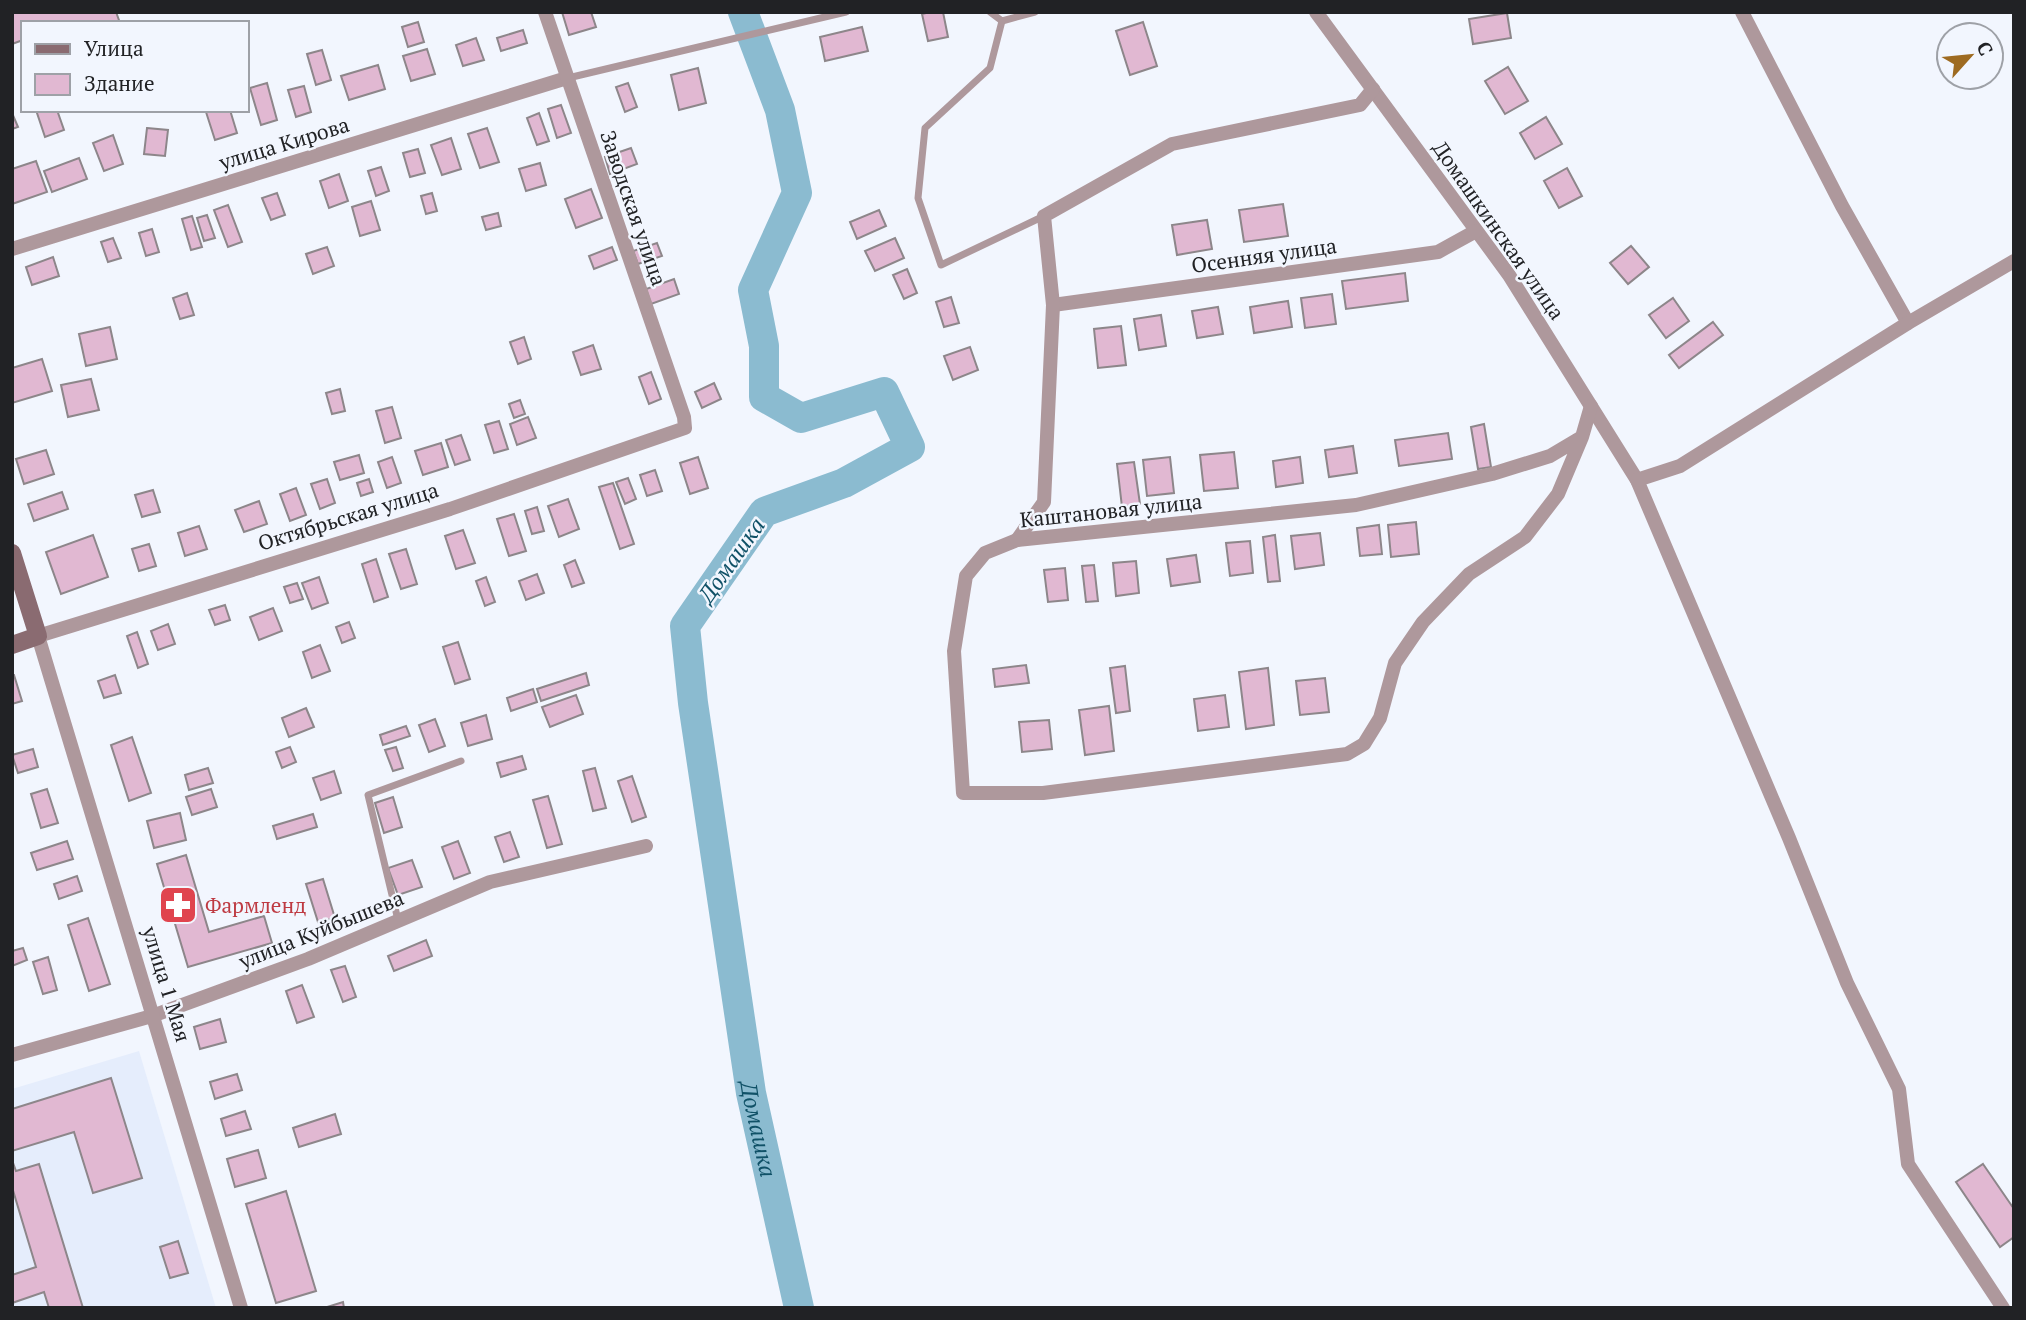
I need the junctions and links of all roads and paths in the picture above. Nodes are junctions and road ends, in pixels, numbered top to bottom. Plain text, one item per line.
1 (545, 12) edge
2 (846, 12) edge
3 (990, 12) edge
4 (1035, 12) edge
5 (1316, 12) edge
6 (1742, 12) edge
7 (1002, 21) junction
8 (567, 78) junction
9 (1373, 89) junction
10 (1044, 216) junction
11 (1476, 231) junction
12 (12, 249) edge
13 (2014, 261) edge
14 (1053, 305) junction
15 (1908, 323) junction
16 (1591, 406) junction
17 (684, 417) joint
18 (1582, 437) junction
19 (1637, 480) junction
20 (1017, 540) junction
21 (12, 553) edge
22 (38, 636) junction
23 (12, 645) edge
24 (461, 761) dead end
25 (646, 846) dead end
26 (398, 921) junction
27 (152, 1016) junction
28 (12, 1055) edge
29 (241, 1308) edge
30 (2003, 1308) edge

1 - 8 street, Заводская улица
2 - 8 lane
3 - 7 lane
4 - 7 lane
5 - 9 street, Домашкинская улица
6 - 15 street
7 - 10 lane
8 - 12 street, улица Кирова
8 - 17 street, Заводская улица
9 - 10 street
9 - 11 street, Домашкинская улица
10 - 14 street
11 - 14 street, Осенняя улица
11 - 16 street, Домашкинская улица
13 - 15 street
14 - 20 street
15 - 19 street
16 - 18 street
16 - 19 street, Домашкинская улица
17 - 22 street, Октябрьская улица
18 - 20 street, Каштановая улица
18 - 20 street, Каштановая улица
19 - 30 street, Домашкинская улица
21 - 22 main road, улица 1 Мая
22 - 23 main road, Октябрьская улица
22 - 27 street, улица 1 Мая
24 - 26 lane
25 - 26 street, улица Куйбышева
26 - 27 street, улица Куйбышева
27 - 28 street, улица Куйбышева
27 - 29 street, улица 1 Мая

